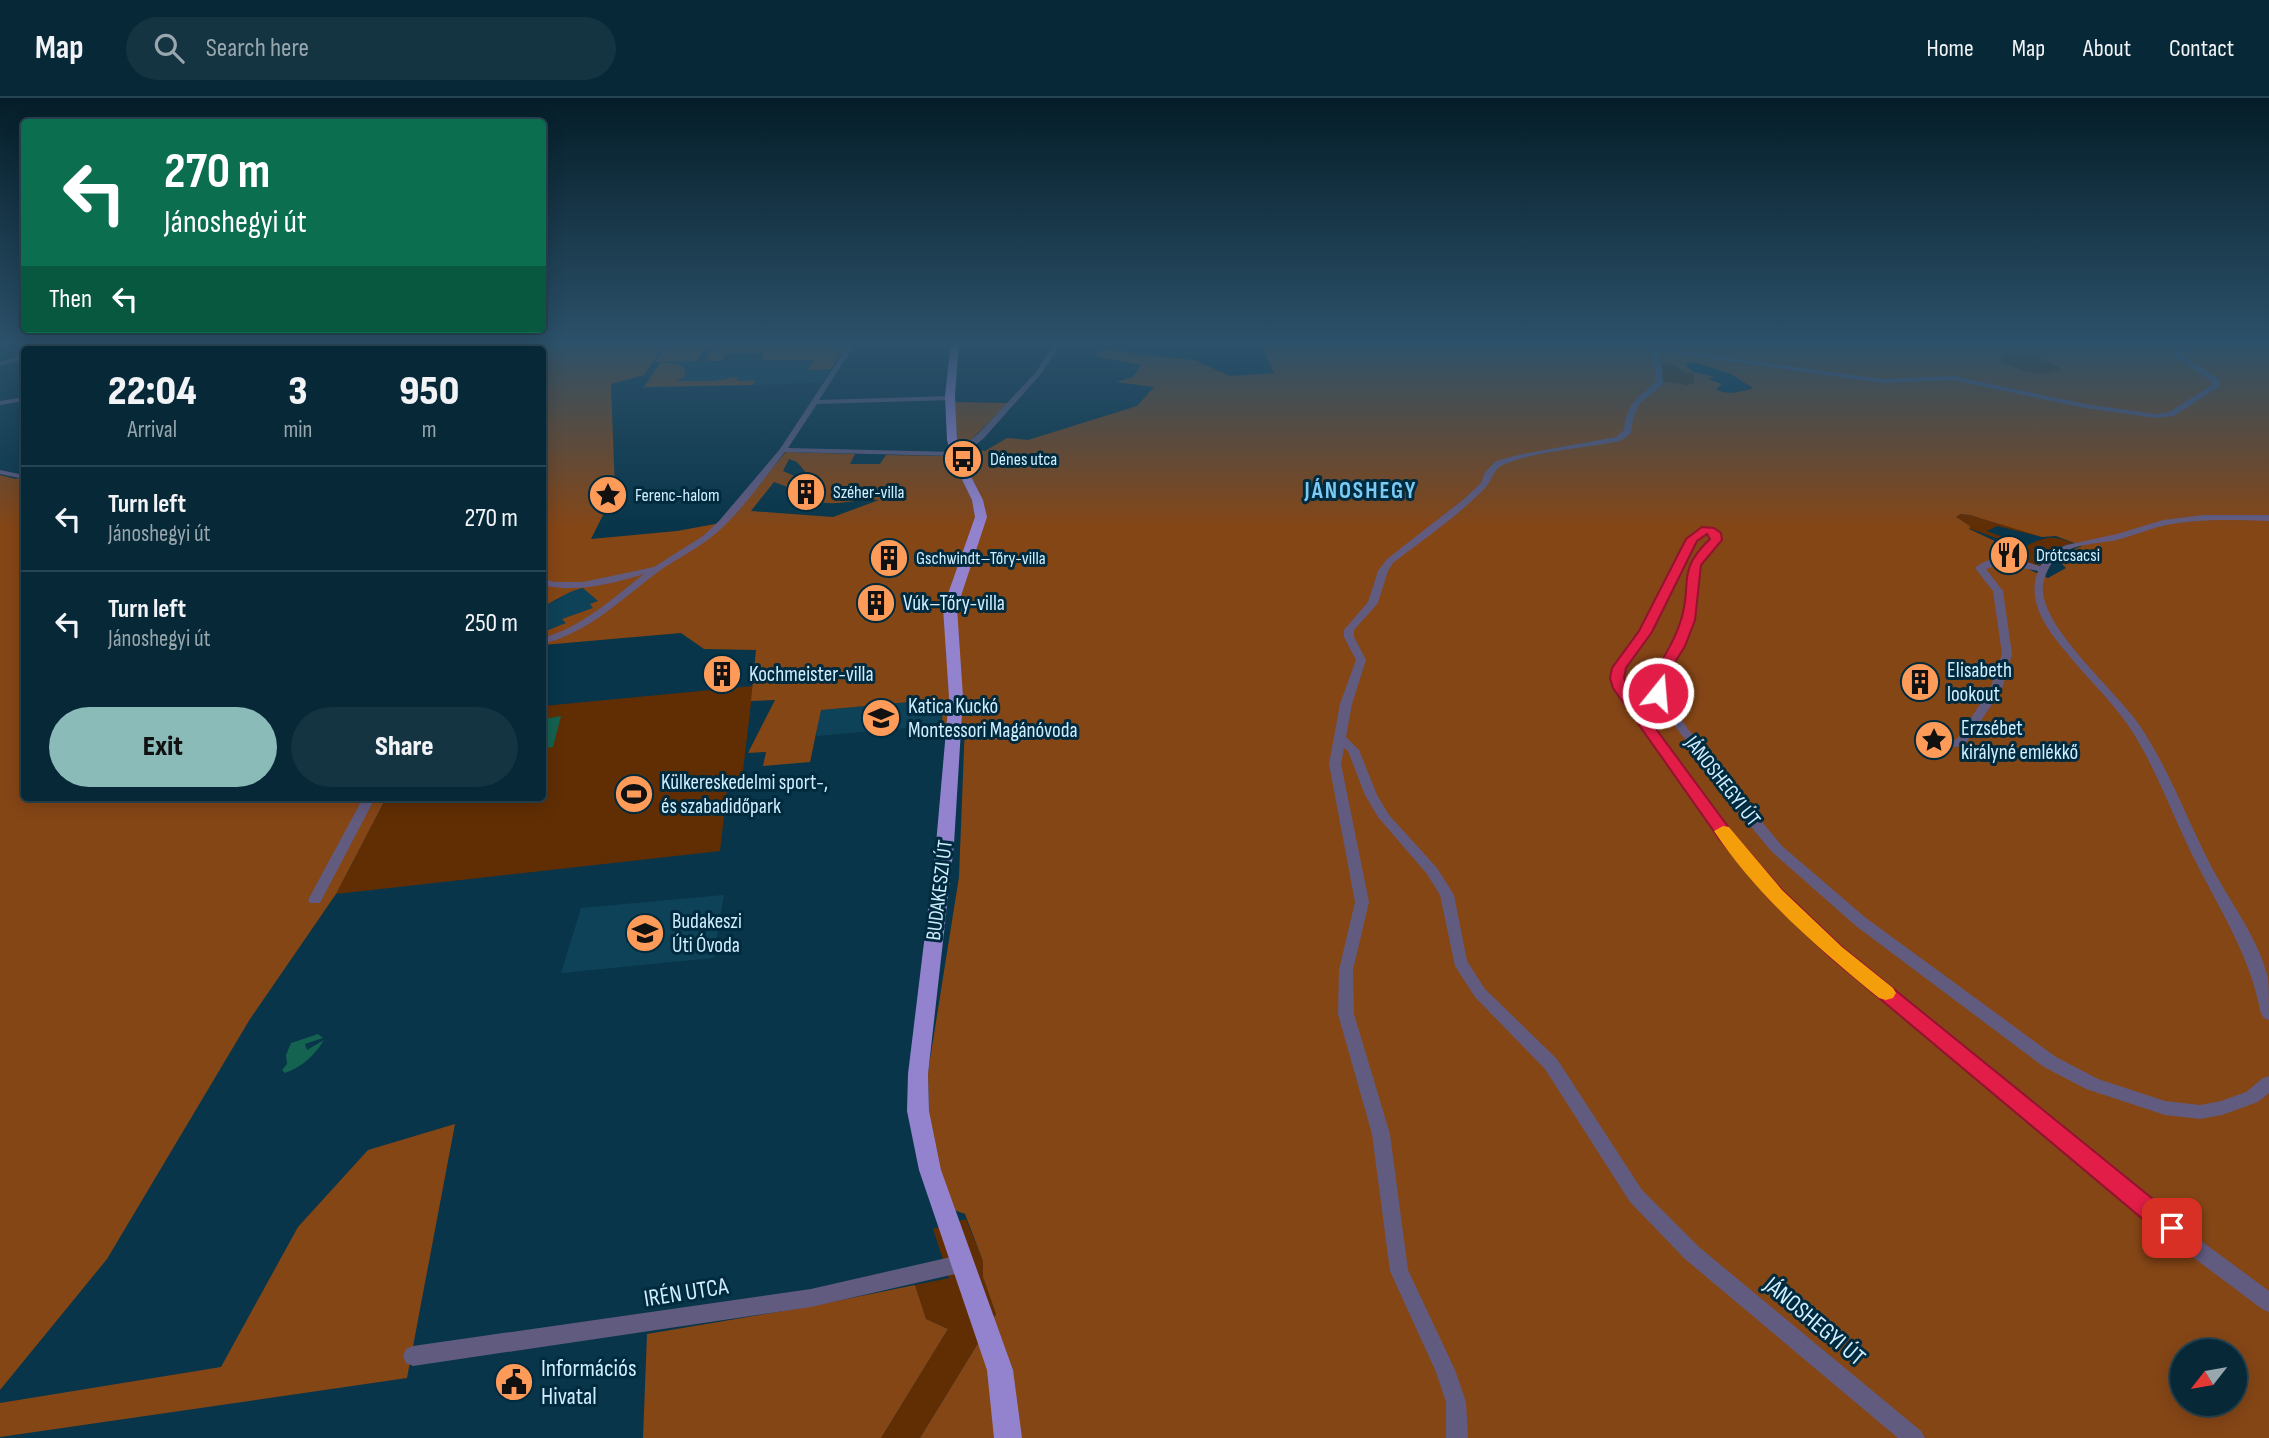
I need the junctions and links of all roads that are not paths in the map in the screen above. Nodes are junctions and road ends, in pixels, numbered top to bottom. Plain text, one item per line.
1 (814, 404) edge
2 (951, 404) edge
3 (1011, 404) edge
4 (1637, 404) edge
5 (2073, 404) edge
6 (2186, 404) edge
7 (783, 450) junction
8 (954, 451) junction
9 (0, 472) edge
10 (21, 476) edge
11 (2269, 518) edge
12 (661, 566) junction
13 (2043, 570) junction
14 (546, 583) edge
15 (546, 640) edge
16 (1936, 723) dead end
17 (1341, 739) junction
18 (367, 801) edge
19 (315, 900) dead end
20 (2269, 1014) edge
21 (2269, 1083) edge
22 (968, 1275) junction
23 (2269, 1303) edge
24 (414, 1356) dead end
25 (1008, 1438) edge
26 (1457, 1438) edge
27 (1914, 1438) edge

1 - 7 street
2 - 8 main road, BUDAKESZI ÚT
3 - 8 street
4 - 17 street
5 - 6 street
7 - 8 street
7 - 12 street
8 - 22 main road, BUDAKESZI ÚT
9 - 10 street
11 - 13 street
12 - 14 street
12 - 15 street
13 - 16 street
13 - 20 street
17 - 26 street
17 - 27 street, JÁNOSHEGYI ÚT
18 - 19 street
21 - 23 street, JÁNOSHEGYI ÚT
22 - 24 street, IRÉN UTCA
22 - 25 main road, BUDAKESZI ÚT

